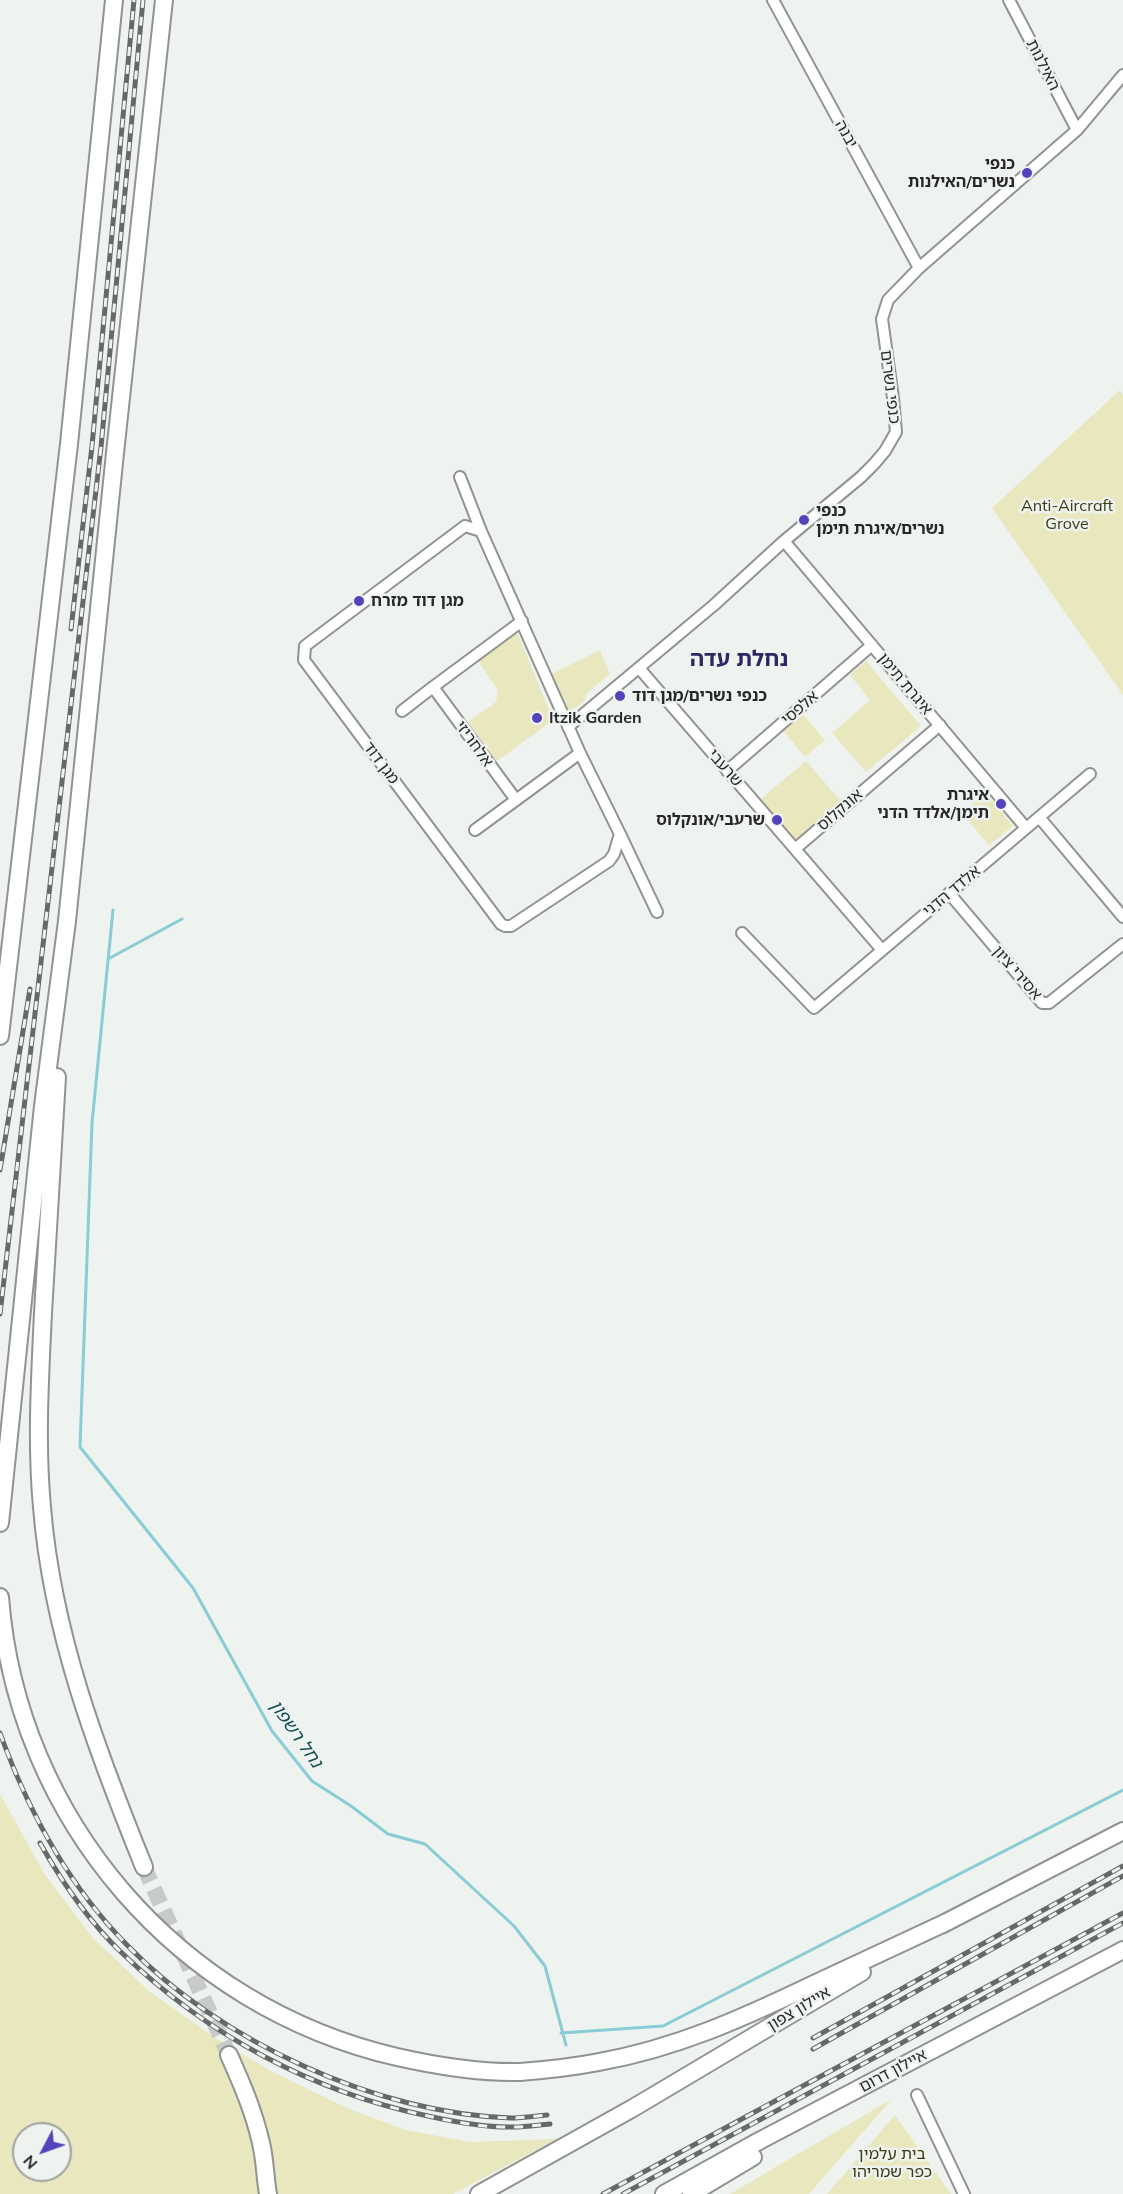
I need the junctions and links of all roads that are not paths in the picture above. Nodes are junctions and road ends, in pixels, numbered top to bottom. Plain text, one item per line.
1 (114, 0) edge
2 (164, 0) edge
3 (773, 0) edge
4 (1009, 0) edge
5 (1123, 75) edge
6 (1077, 130) junction
7 (919, 268) junction
8 (460, 477) dead end
9 (481, 531) junction
10 (784, 541) junction
11 (522, 621) junction
12 (872, 645) junction
13 (639, 668) junction
14 (433, 687) junction
15 (402, 711) dead end
16 (940, 725) junction
17 (568, 727) junction
18 (580, 753) junction
19 (728, 771) junction
20 (1090, 774) dead end
21 (516, 800) junction
22 (1040, 817) junction
23 (1026, 828) junction
24 (476, 830) dead end
25 (620, 834) junction
26 (795, 849) junction
27 (949, 893) junction
28 (657, 912) dead end
29 (1123, 917) edge
30 (67, 921) junction
31 (742, 933) dead end
32 (1123, 944) edge
33 (882, 950) junction
34 (0, 1036) edge
35 (0, 1523) edge
36 (0, 1597) edge
37 (1123, 1831) edge
38 (144, 1867) tunnel mouth
39 (949, 1921) junction
40 (1123, 1950) edge
41 (958, 2036) junction
42 (229, 2055) tunnel mouth
43 (917, 2096) dead end
44 (268, 2194) edge
45 (479, 2194) edge
46 (664, 2194) edge
47 (691, 2194) edge
48 (964, 2194) edge

1 - 34 highway
2 - 30 highway
3 - 7 street, יבנה
4 - 6 street, האילנות
5 - 6 street, כנפי נשרים
6 - 7 street, כנפי נשרים
7 - 10 street, כנפי נשרים
8 - 9 street
9 - 11 street
9 - 25 street, מגן דוד
10 - 12 street, איגרת תימן
10 - 13 street, כנפי נשרים
11 - 14 street
11 - 17 street
12 - 16 street, איגרת תימן
12 - 19 street, אלפסי
13 - 17 street, כנפי נשרים
13 - 19 street, שרעבי
14 - 15 street
14 - 21 street, אלחריזי
16 - 23 street, איגרת תימן
16 - 26 street, אונקלוס
17 - 18 street
18 - 21 street
18 - 25 street
19 - 26 street, שרעבי
20 - 22 street, אלדד הדני
21 - 24 street
22 - 23 street, אלדד הדני
22 - 29 street
23 - 27 street, אלדד הדני
25 - 28 street
26 - 33 street, שרעבי
27 - 32 street, אסירי ציון
27 - 33 street, אלדד הדני
30 - 35 highway
30 - 38 highway
31 - 33 street, אלדד הדני
36 - 39 highway
37 - 39 highway, איילון צפון
39 - 45 highway, איילון צפון
40 - 41 highway, איילון דרום
41 - 46 highway, איילון דרום
41 - 47 highway
42 - 44 highway
43 - 48 street

